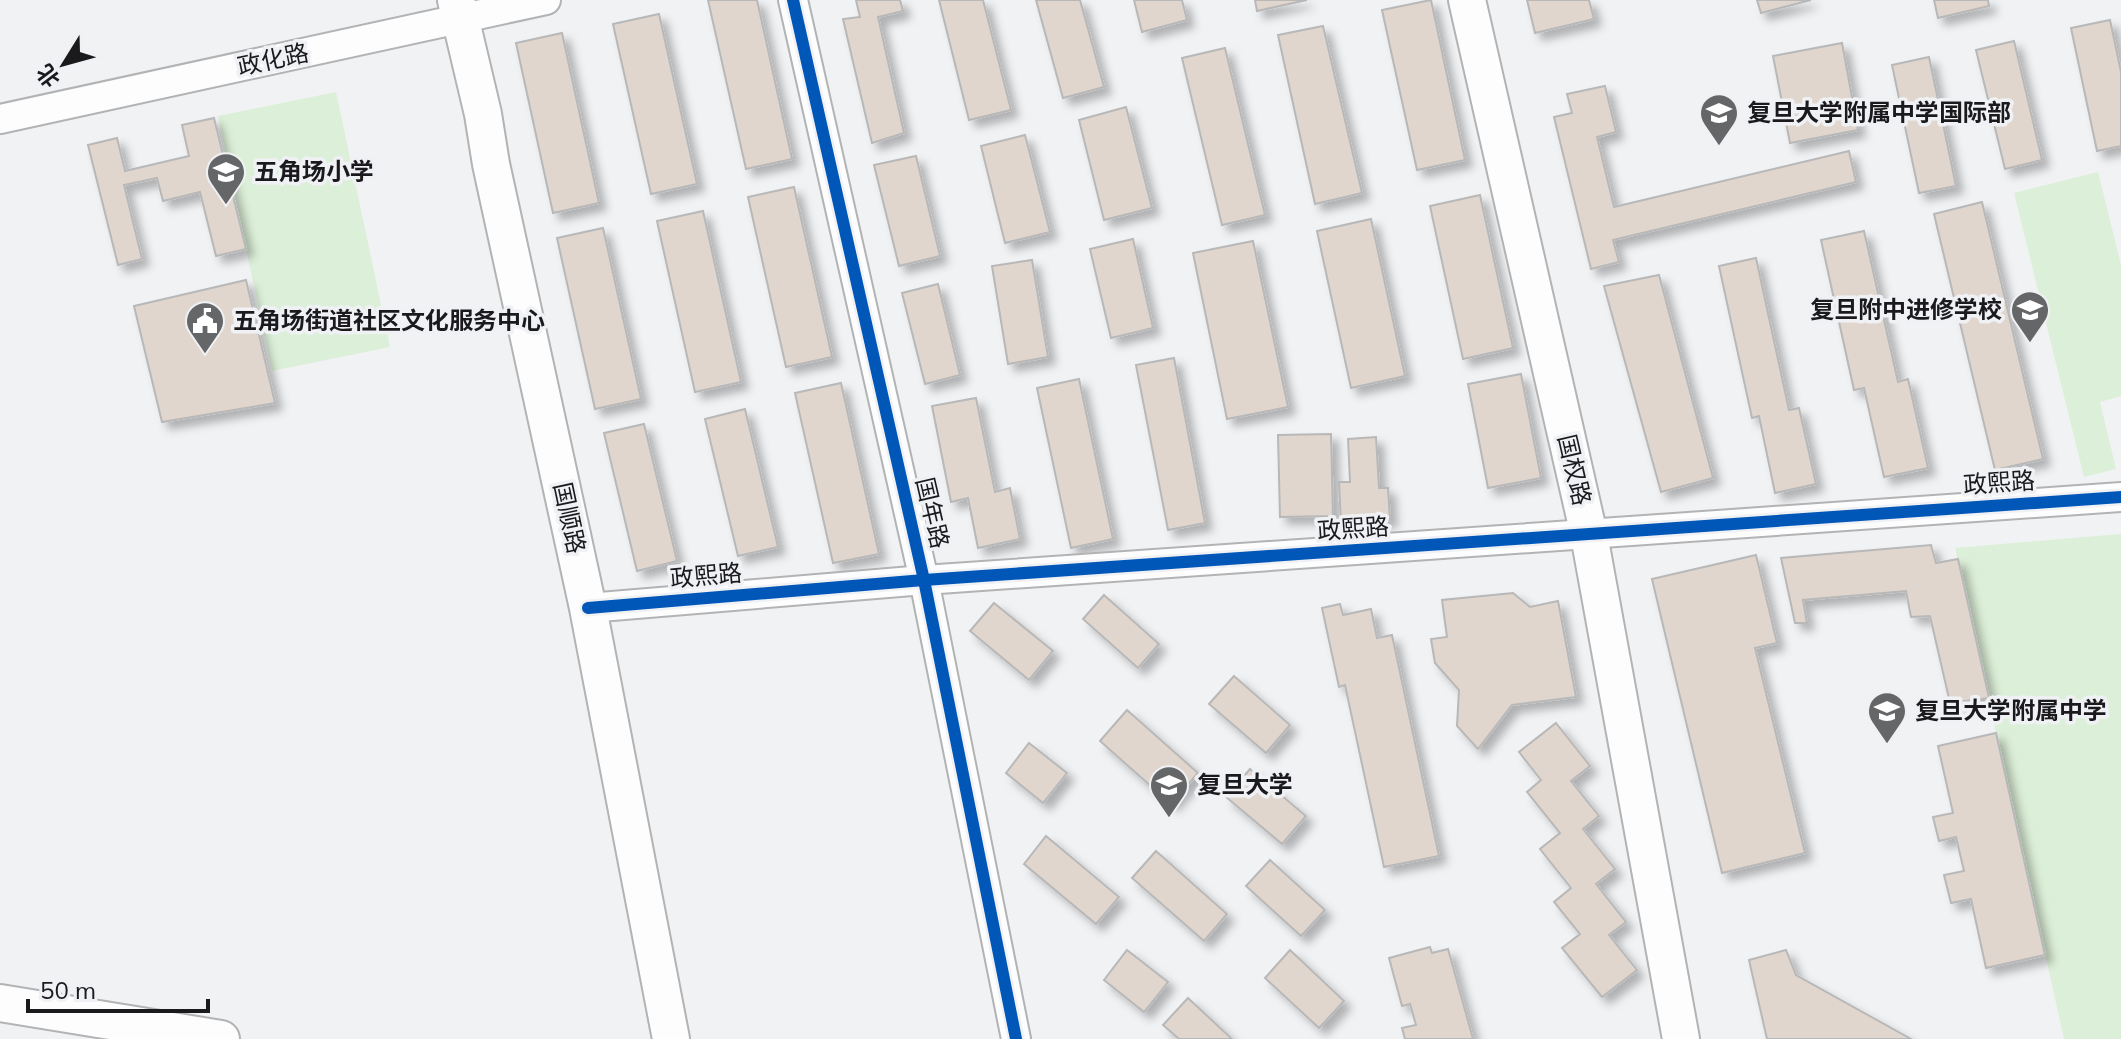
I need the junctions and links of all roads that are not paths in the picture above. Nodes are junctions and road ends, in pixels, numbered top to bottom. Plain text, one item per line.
1 (546, 0) edge
2 (793, 0) edge
3 (1467, 0) edge
4 (458, 9) edge
5 (0, 119) edge
6 (2121, 497) edge
7 (1589, 535) junction
8 (924, 580) junction
9 (588, 608) junction
10 (0, 1003) edge
11 (221, 1039) edge
12 (671, 1039) edge
13 (1016, 1039) edge
14 (1681, 1039) edge

1 - 4 street, 政化路
2 - 8 street, 国年路
3 - 7 street, 国权路
4 - 5 street, 政化路
4 - 9 street, 国顺路
6 - 7 street, 政熙路
7 - 8 street, 政熙路
7 - 14 street, 国权路
8 - 9 street, 政熙路
8 - 13 street, 国年路
9 - 12 street, 国顺路
10 - 11 street

